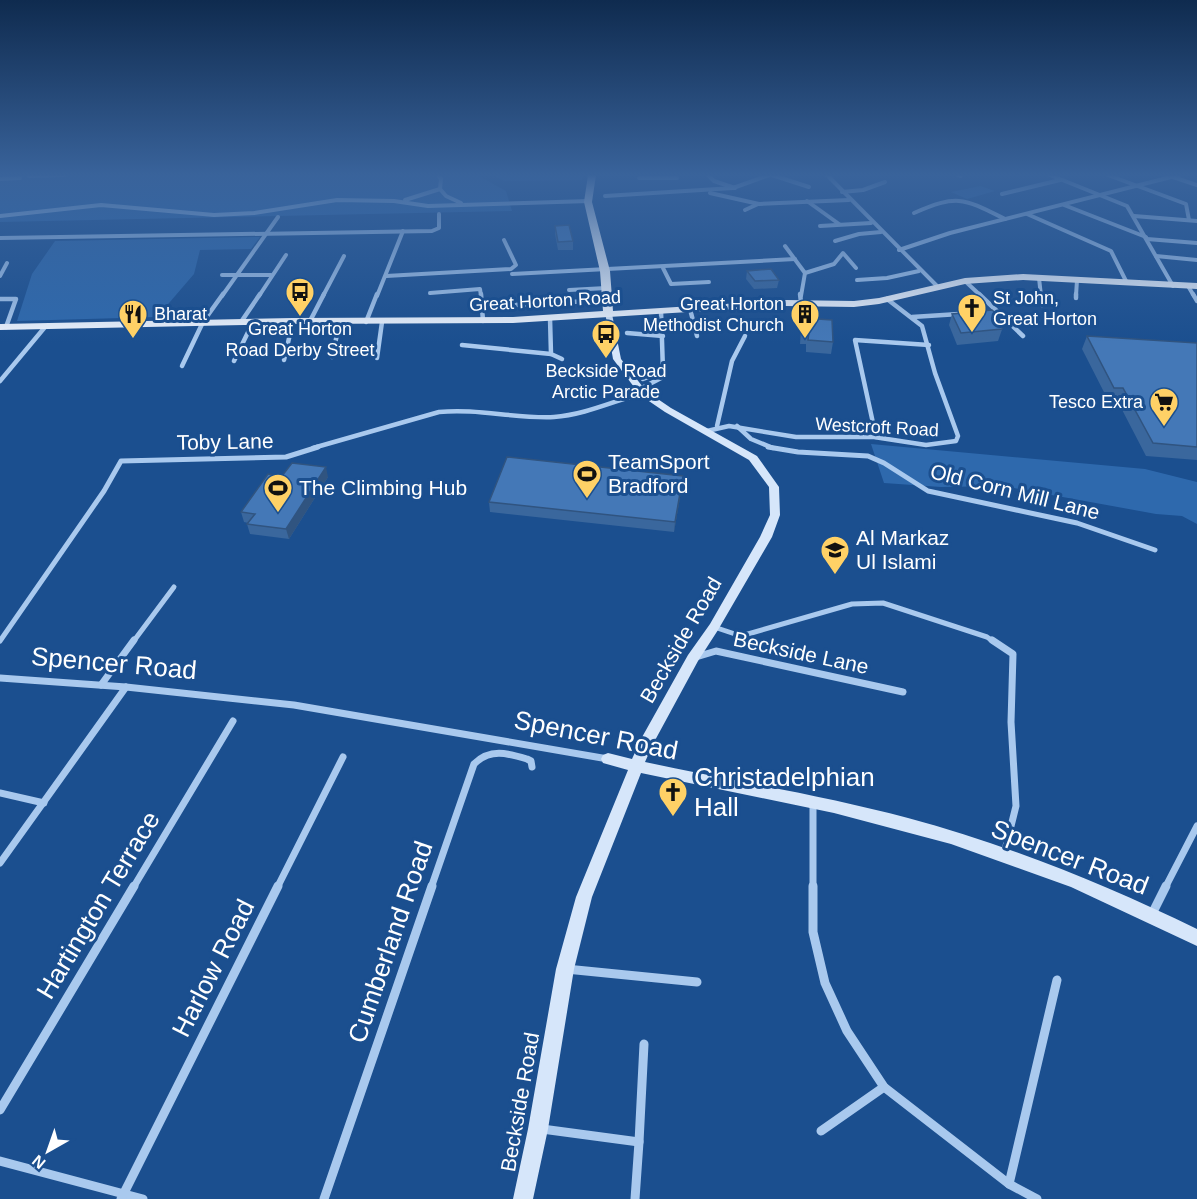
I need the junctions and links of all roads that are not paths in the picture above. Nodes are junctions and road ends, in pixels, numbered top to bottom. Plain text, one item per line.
1 (403, 231) joint
2 (596, 231) edge
3 (958, 231) edge
4 (1066, 231) edge
5 (1129, 231) edge
6 (1142, 231) edge
7 (269, 232) junction
8 (881, 232) joint
9 (0, 238) edge
10 (1146, 238) junction
11 (504, 240) dead end
12 (835, 241) dead end
13 (1197, 243) edge
14 (785, 246) dead end
15 (899, 250) junction
16 (286, 255) dead end
17 (344, 256) dead end
18 (1156, 256) junction
19 (795, 259) junction
20 (1197, 260) edge
21 (7, 263) dead end
22 (663, 268) junction
23 (856, 268) dead end
24 (605, 271) junction
25 (919, 271) junction
26 (805, 273) junction
27 (512, 274) dead end
28 (222, 275) dead end
29 (238, 275) junction
30 (271, 275) junction
31 (0, 276) edge
32 (386, 276) junction
33 (1039, 278) junction
34 (857, 280) dead end
35 (965, 280) junction
36 (1077, 280) junction
37 (709, 282) dead end
38 (1127, 283) junction
39 (937, 286) junction
40 (1173, 286) junction
41 (1193, 286) edge
42 (606, 288) junction
43 (569, 290) dead end
44 (430, 292) dead end
45 (1076, 298) dead end
46 (0, 299) edge
47 (887, 299) junction
48 (1197, 301) edge
49 (801, 302) junction
50 (515, 305) dead end
51 (1042, 305) dead end
52 (607, 307) junction
53 (690, 309) junction
54 (661, 312) junction
55 (985, 312) edge
56 (996, 312) junction
57 (964, 314) edge
58 (912, 317) junction
59 (550, 318) junction
60 (293, 321) junction
61 (310, 321) junction
62 (340, 321) junction
63 (483, 321) junction
64 (203, 322) junction
65 (247, 322) junction
66 (366, 322) junction
67 (382, 322) junction
68 (3, 327) edge
69 (45, 327) junction
70 (627, 333) dead end
71 (663, 336) junction
72 (696, 336) dead end
73 (745, 336) dead end
74 (1023, 336) dead end
75 (462, 345) dead end
76 (929, 345) junction
77 (551, 354) junction
78 (332, 357) dead end
79 (377, 358) dead end
80 (562, 359) dead end
81 (284, 360) dead end
82 (234, 361) dead end
83 (182, 366) dead end
84 (0, 371) edge
85 (8, 371) junction
86 (663, 371) junction
87 (0, 381) edge
88 (642, 387) junction
89 (737, 426) junction
90 (712, 429) junction
91 (876, 437) junction
92 (1155, 550) dead end
93 (174, 587) dead end
94 (714, 627) junction
95 (0, 641) edge
96 (693, 658) junction
97 (0, 678) edge
98 (101, 685) junction
99 (126, 687) junction
100 (903, 692) dead end
101 (232, 721) dead end
102 (343, 757) dead end
103 (608, 759) joint
104 (532, 767) dead end
105 (638, 767) junction
106 (0, 793) edge
107 (813, 801) junction
108 (44, 803) junction
109 (1197, 826) edge
110 (1004, 855) junction
111 (0, 863) edge
112 (1152, 914) junction
113 (1197, 938) edge
114 (565, 969) junction
115 (1057, 980) dead end
116 (697, 982) dead end
117 (644, 1044) dead end
118 (884, 1087) junction
119 (0, 1110) edge
120 (538, 1129) junction
121 (821, 1131) dead end
122 (639, 1142) junction
123 (0, 1161) edge
124 (1008, 1184) junction
125 (122, 1196) edge
126 (143, 1199) edge
127 (324, 1199) edge
128 (523, 1199) edge
129 (635, 1199) edge
130 (1037, 1199) edge

1 - 7 street
1 - 32 street
2 - 24 main road
3 - 15 street
4 - 38 street
5 - 10 street
6 - 10 street
7 - 9 street
7 - 29 street
8 - 12 street
8 - 15 street
10 - 13 street
10 - 18 street
11 - 32 street
14 - 19 street
15 - 25 street
16 - 30 street
17 - 61 street
18 - 20 street
18 - 40 street
19 - 22 street
19 - 26 street
21 - 31 street
22 - 24 street
22 - 37 street
23 - 26 street
24 - 27 street
24 - 42 main road
25 - 34 street
25 - 39 street
26 - 49 street
28 - 29 street
29 - 30 street
29 - 64 street
30 - 65 street
32 - 66 street
33 - 35 main road, Great Horton Road
33 - 36 main road, Great Horton Road
33 - 51 street
35 - 39 main road, Great Horton Road
35 - 56 street
36 - 38 main road, Great Horton Road
36 - 45 street
38 - 40 main road, Great Horton Road
39 - 47 main road, Great Horton Road
40 - 41 main road, Great Horton Road
41 - 48 street
42 - 43 street
42 - 52 main road
44 - 63 street
46 - 68 street
47 - 49 main road, Great Horton Road
47 - 58 street, Westcroft Road
49 - 53 main road, Great Horton Road
50 - 52 street
52 - 54 main road, Great Horton Road
52 - 59 main road, Great Horton Road
52 - 88 street, Beckside Road
53 - 54 main road, Great Horton Road
53 - 72 street
54 - 71 street
55 - 56 street
56 - 74 street
57 - 58 street
58 - 76 street, Westcroft Road
59 - 63 main road, Great Horton Road
59 - 77 street
60 - 61 main road, Great Horton Road
60 - 65 main road, Great Horton Road
60 - 81 street
61 - 62 main road, Great Horton Road
62 - 66 main road, Great Horton Road
62 - 78 street
63 - 67 main road, Great Horton Road
64 - 65 main road, Great Horton Road
64 - 69 main road, Great Horton Road
64 - 83 street
65 - 82 street
66 - 67 main road, Great Horton Road
67 - 79 street
68 - 69 main road, Great Horton Road
69 - 85 street
70 - 71 street
71 - 86 street
73 - 90 street
75 - 77 street
76 - 91 street
76 - 91 street, Westcroft Road
77 - 80 street
84 - 85 street
85 - 87 street
86 - 88 street
86 - 88 street
88 - 90 street, Beckside Road
88 - 95 street, Toby Lane
89 - 90 street, Westcroft Road
89 - 91 street, Westcroft Road
89 - 92 street, Old Corn Mill Lane
90 - 94 street, Beckside Road
93 - 98 street
94 - 96 street, Beckside Road
94 - 110 street, Beckside Lane
96 - 100 street, Beckside Lane
96 - 105 street, Beckside Road
97 - 98 street, Spencer Road
98 - 99 street, Spencer Road
99 - 103 street, Spencer Road
99 - 108 street
101 - 119 street, Hartington Terrace
102 - 125 street, Harlow Road
103 - 105 street, Spencer Road
104 - 127 street, Cumberland Road
105 - 107 street, Spencer Road
105 - 114 street, Beckside Road
106 - 108 street
107 - 110 street, Spencer Road
107 - 118 street
108 - 111 street
109 - 112 street
110 - 112 street, Spencer Road
112 - 113 street, Spencer Road
114 - 116 street
114 - 120 street, Beckside Road
115 - 124 street
117 - 122 street
118 - 121 street
118 - 124 street
120 - 122 street
120 - 128 street, Beckside Road
122 - 129 street
123 - 125 street
124 - 130 street
125 - 126 street

